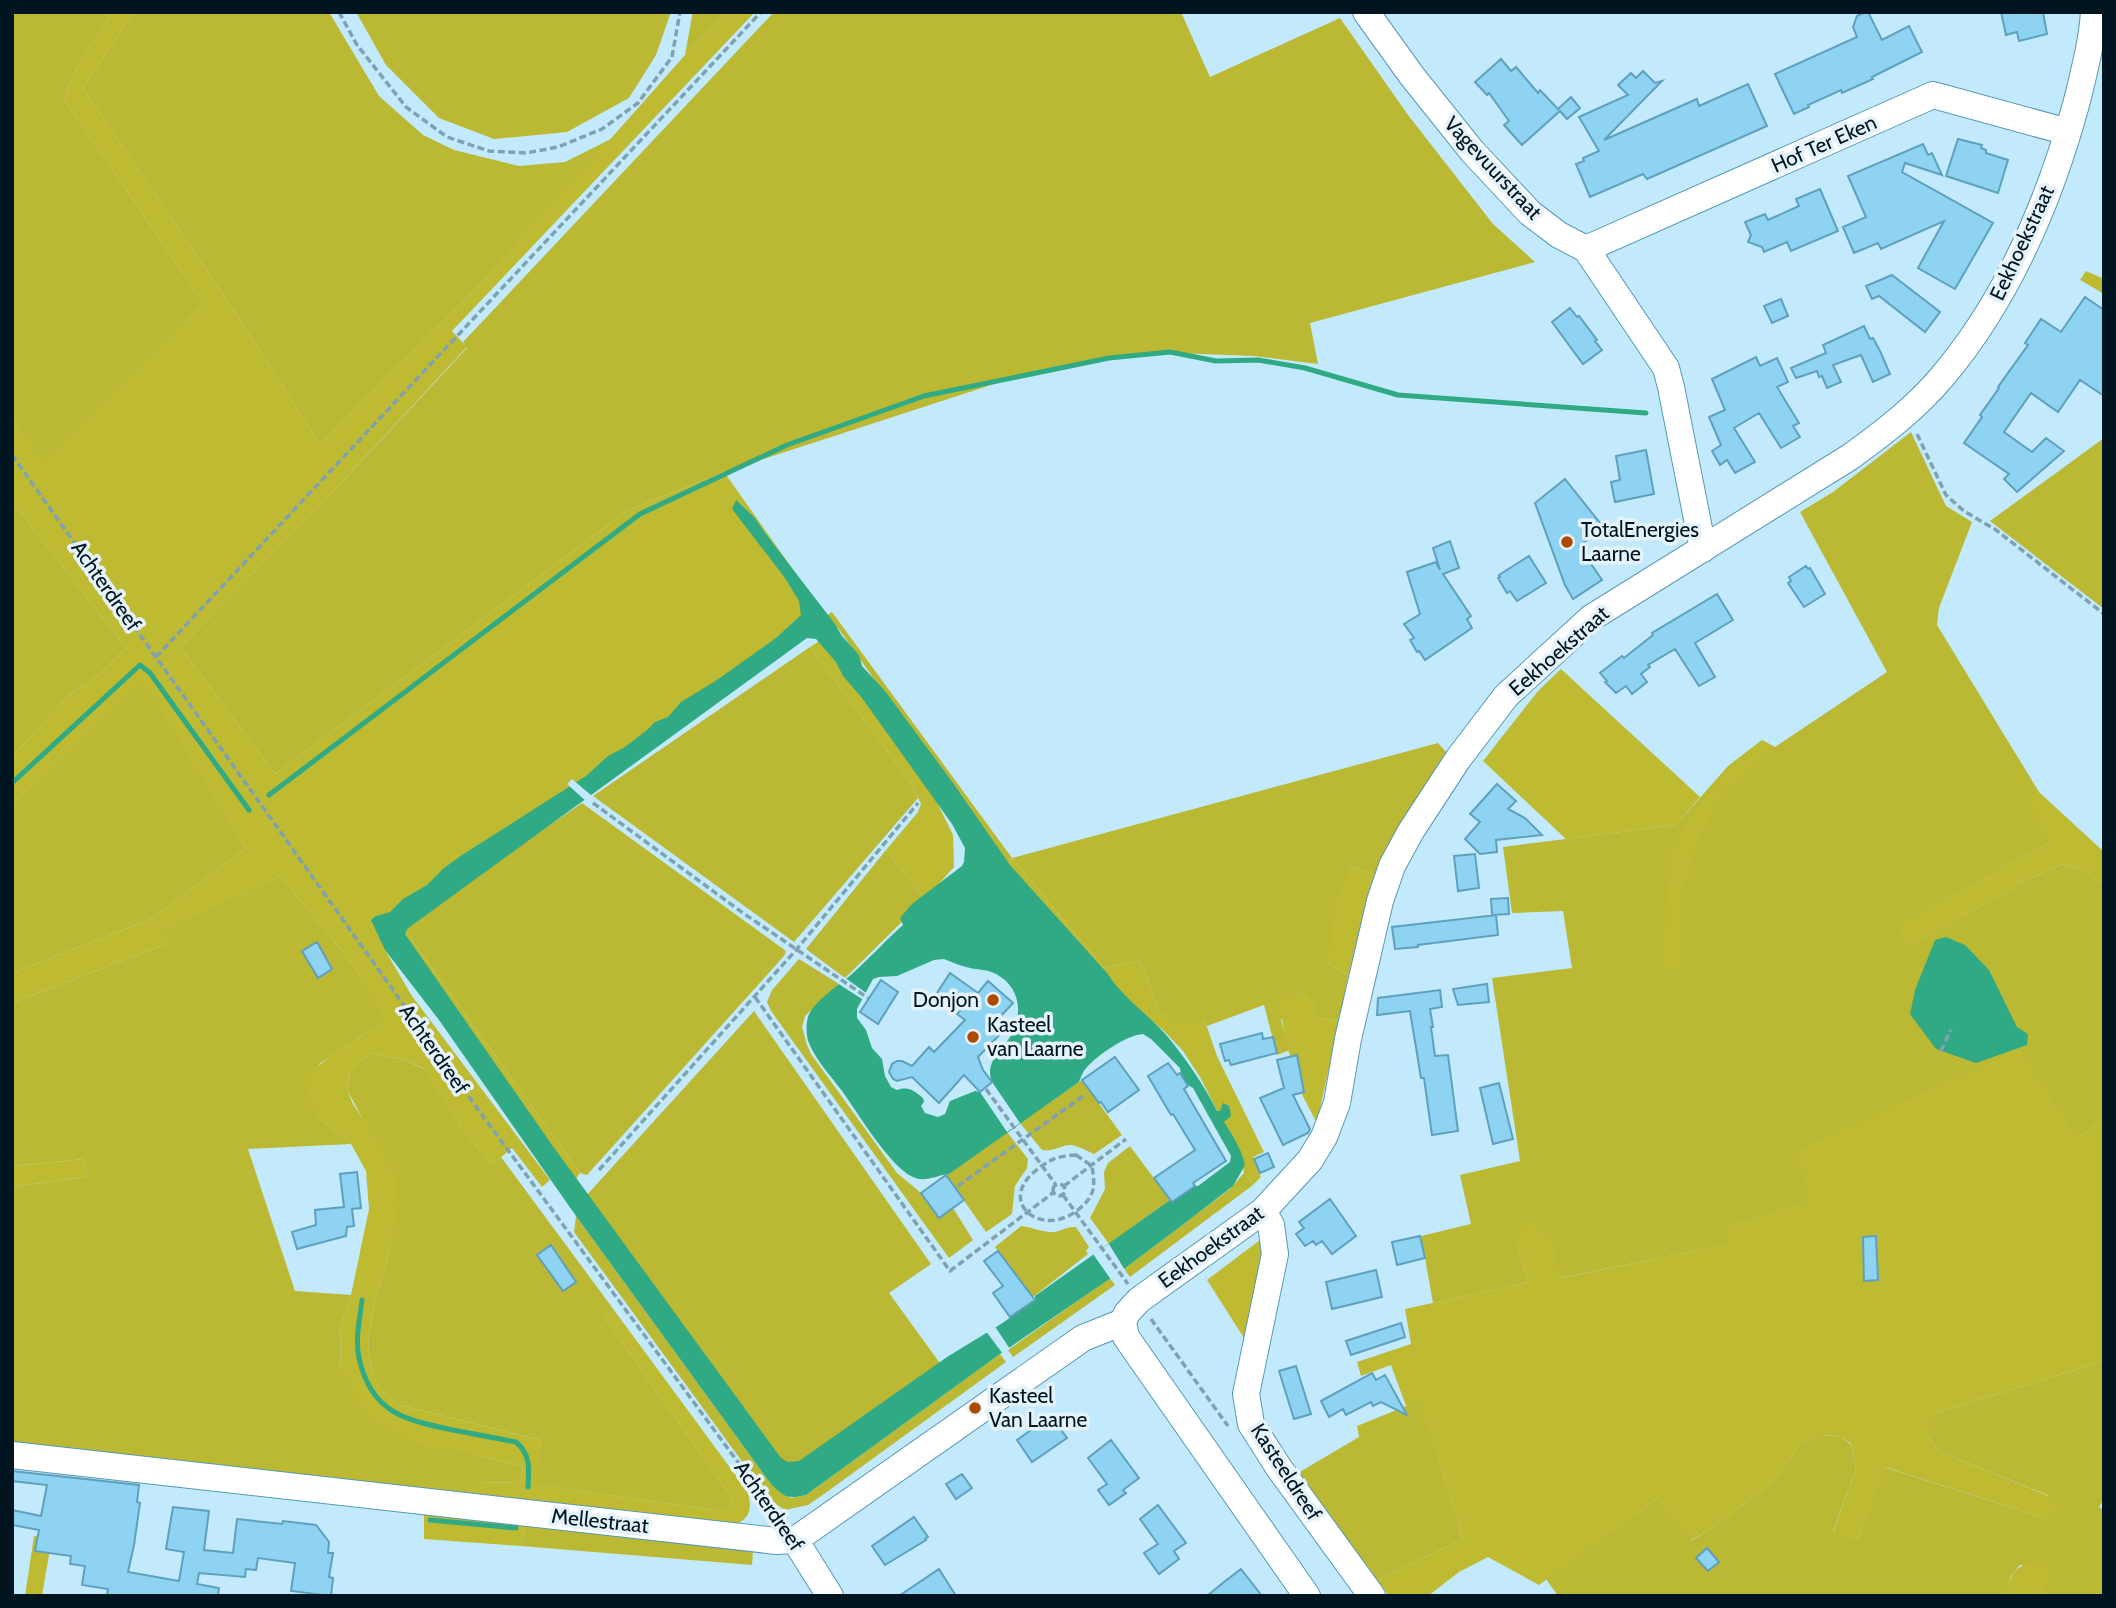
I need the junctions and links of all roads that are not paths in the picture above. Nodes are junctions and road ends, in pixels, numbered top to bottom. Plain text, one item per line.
1 (1366, 12) edge
2 (2094, 12) edge
3 (2068, 132) junction
4 (1586, 249) junction
5 (1703, 549) junction
6 (1263, 1212) junction
7 (1123, 1322) junction
8 (12, 1455) edge
9 (795, 1540) junction
10 (830, 1596) edge
11 (1307, 1596) edge
12 (1372, 1596) edge

1 - 4 street, Vagevuurstraat
2 - 3 street, Eekhoekstraat
3 - 4 street, Hof Ter Eken
3 - 5 street, Eekhoekstraat
4 - 5 street, Vagevuurstraat
5 - 6 street, Eekhoekstraat
6 - 7 street, Eekhoekstraat
6 - 12 street, Kasteeldreef
7 - 9 street
7 - 11 street
8 - 9 street, Mellestraat
9 - 10 street, Achterdreef

